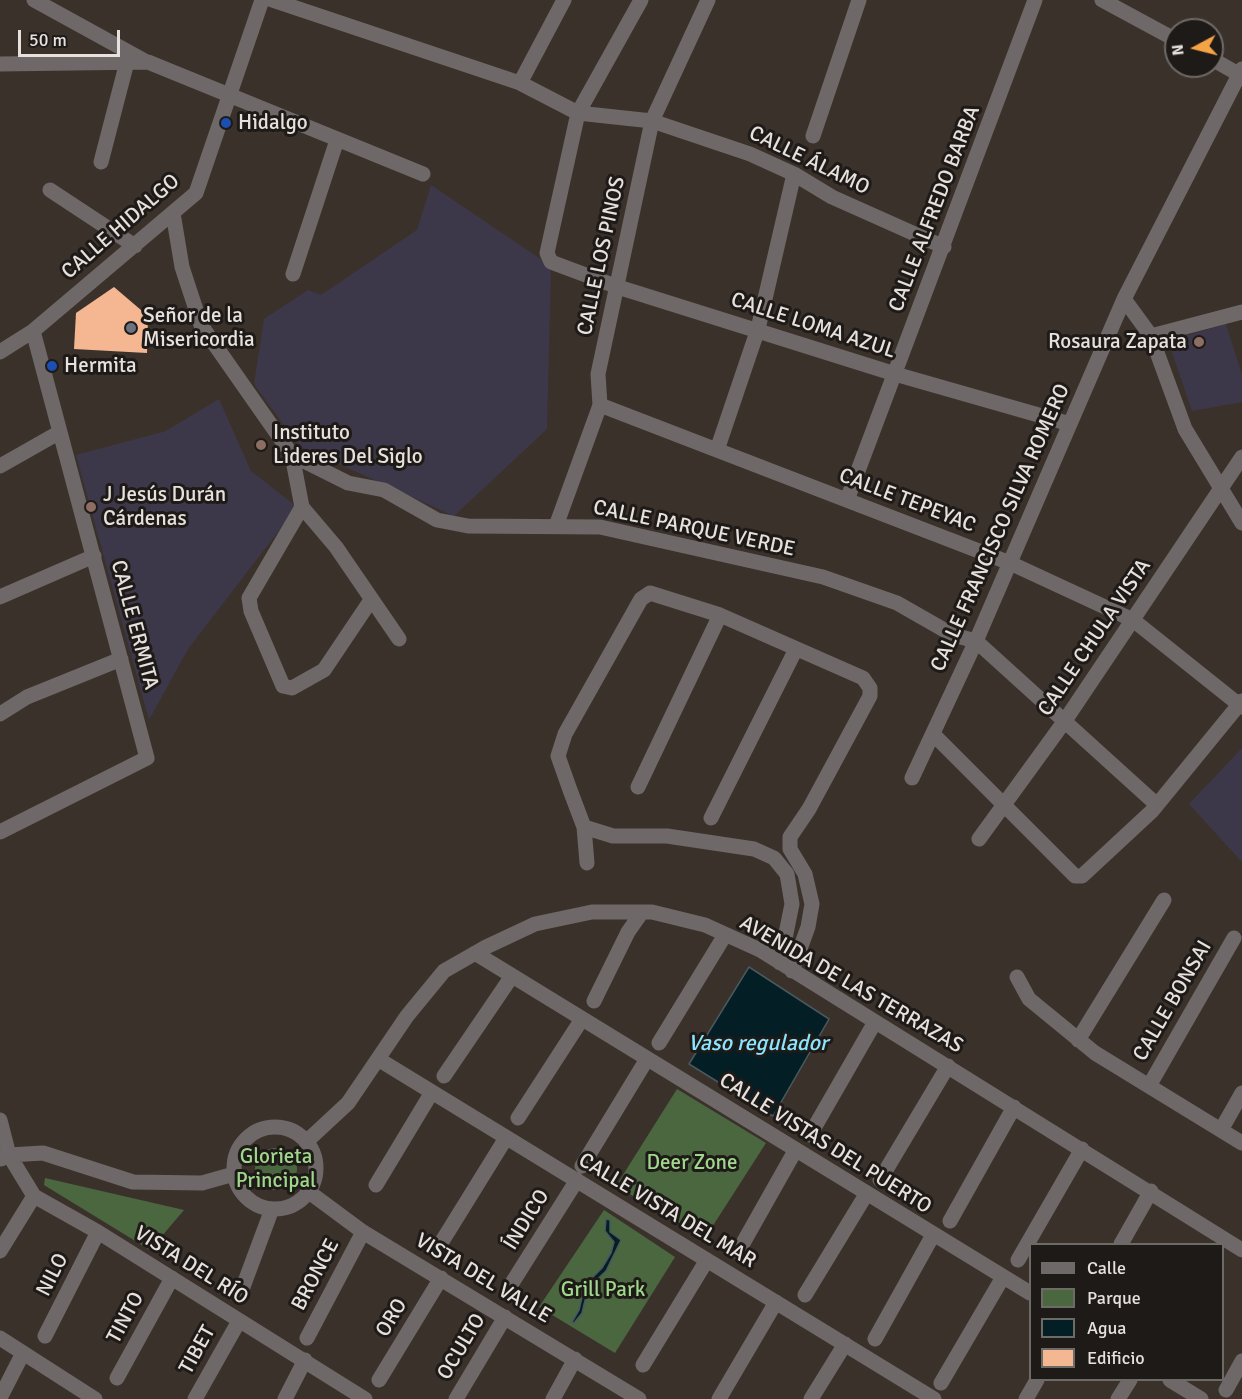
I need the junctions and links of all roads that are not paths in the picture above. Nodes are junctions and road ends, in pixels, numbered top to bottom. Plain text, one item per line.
1 (34, 0) edge
2 (262, 0) edge
3 (272, 0) edge
4 (564, 0) edge
5 (641, 0) edge
6 (708, 0) edge
7 (859, 0) edge
8 (1035, 0) edge
9 (1102, 0) edge
10 (1164, 34) edge
11 (127, 62) junction
12 (148, 62) junction
13 (0, 64) edge
14 (1224, 65) edge
15 (1241, 73) edge
16 (520, 83) junction
17 (228, 93) junction
18 (578, 113) junction
19 (652, 121) junction
20 (813, 136) dead end
21 (337, 140) junction
22 (101, 162) dead end
23 (423, 174) dead end
24 (794, 174) junction
25 (50, 190) dead end
26 (173, 213) junction
27 (135, 246) junction
28 (944, 247) junction
29 (292, 274) dead end
30 (618, 287) junction
31 (1124, 299) junction
32 (1242, 312) edge
33 (33, 330) junction
34 (758, 330) junction
35 (1151, 336) junction
36 (0, 352) edge
37 (895, 374) junction
38 (600, 405) junction
39 (1070, 423) junction
40 (60, 432) junction
41 (717, 450) junction
42 (292, 455) junction
43 (1242, 457) edge
44 (0, 466) edge
45 (1221, 489) junction
46 (847, 500) junction
47 (302, 507) junction
48 (1242, 523) edge
49 (556, 526) junction
50 (94, 556) junction
51 (1010, 563) junction
52 (0, 597) edge
53 (371, 600) junction
54 (720, 615) junction
55 (1133, 620) junction
56 (399, 639) dead end
57 (976, 641) junction
58 (796, 649) junction
59 (122, 659) junction
60 (1241, 704) edge
61 (0, 714) edge
62 (1064, 722) junction
63 (933, 734) junction
64 (912, 778) dead end
65 (638, 787) dead end
66 (1157, 805) junction
67 (1003, 806) junction
68 (711, 818) dead end
69 (584, 827) junction
70 (0, 832) edge
71 (980, 839) dead end
72 (587, 863) dead end
73 (1164, 900) dead end
74 (642, 912) junction
75 (725, 935) junction
76 (1234, 938) dead end
77 (476, 953) junction
78 (786, 967) junction
79 (512, 976) junction
80 (1017, 977) dead end
81 (594, 1000) dead end
82 (582, 1019) junction
83 (875, 1022) junction
84 (1078, 1040) junction
85 (659, 1043) dead end
86 (378, 1059) junction
87 (647, 1059) junction
88 (948, 1066) junction
89 (444, 1076) dead end
90 (1149, 1086) junction
91 (432, 1092) junction
92 (1242, 1093) edge
93 (1014, 1107) junction
94 (518, 1118) dead end
95 (0, 1120) edge
96 (1221, 1130) junction
97 (810, 1135) dead end
98 (507, 1138) junction
99 (306, 1142) junction
100 (1242, 1143) edge
101 (1082, 1149) junction
102 (795, 1150) junction
103 (4, 1158) edge
104 (580, 1173) junction
105 (234, 1174) junction
106 (880, 1180) dead end
107 (376, 1185) dead end
108 (1151, 1191) junction
109 (309, 1192) junction
110 (867, 1193) junction
111 (34, 1196) junction
112 (272, 1209) junction
113 (950, 1221) dead end
114 (98, 1232) junction
115 (363, 1232) junction
116 (933, 1235) junction
117 (1217, 1240) edge
118 (441, 1243) dead end
119 (1122, 1243) edge
120 (1242, 1250) edge
121 (0, 1251) edge
122 (738, 1251) dead end
123 (707, 1260) junction
124 (1018, 1260) dead end
125 (1003, 1277) junction
126 (172, 1278) junction
127 (441, 1278) junction
128 (512, 1283) dead end
129 (1029, 1292) edge
130 (240, 1295) dead end
131 (805, 1295) dead end
132 (776, 1302) junction
133 (505, 1317) junction
134 (238, 1321) junction
135 (45, 1336) dead end
136 (0, 1338) edge
137 (307, 1338) dead end
138 (874, 1339) dead end
139 (845, 1344) junction
140 (23, 1353) junction
141 (575, 1359) junction
142 (305, 1360) junction
143 (1242, 1361) edge
144 (643, 1365) dead end
145 (117, 1378) dead end
146 (379, 1380) dead end
147 (1036, 1381) edge
148 (1129, 1381) edge
149 (1172, 1381) edge
150 (941, 1383) dead end
151 (1226, 1390) dead end
152 (911, 1393) edge
153 (0, 1398) edge
154 (94, 1399) edge
155 (195, 1399) edge
156 (285, 1399) edge
157 (364, 1399) edge
158 (456, 1399) edge
159 (553, 1399) edge
160 (639, 1399) edge
161 (719, 1399) edge
162 (810, 1399) edge
163 (934, 1399) edge
164 (1026, 1399) edge
165 (1118, 1399) edge
166 (1201, 1399) edge

1 - 12 street
2 - 17 street, CALLE HIDALGO
3 - 16 street
4 - 16 street
5 - 18 street
6 - 19 street, CALLE LOS PINOS
7 - 20 street
8 - 28 street, CALLE ALFREDO BARBA
9 - 10 street
11 - 12 street
11 - 13 street
11 - 22 street
12 - 17 street
14 - 15 street
15 - 31 street, CALLE FRANCISCO SILVA ROMERO
16 - 18 street
17 - 21 street
17 - 26 street, CALLE HIDALGO
18 - 19 street, CALLE ÁLAMO
18 - 30 street, CALLE LOMA AZUL
19 - 24 street, CALLE ÁLAMO
19 - 30 street, CALLE LOS PINOS
21 - 23 street
21 - 29 street
24 - 28 street, CALLE ÁLAMO
24 - 34 street
25 - 27 street
26 - 27 street, CALLE HIDALGO
26 - 42 street, CALLE PARQUE VERDE
27 - 33 street, CALLE HIDALGO
28 - 37 street, CALLE ALFREDO BARBA
30 - 34 street, CALLE LOMA AZUL
30 - 38 street, CALLE LOS PINOS
31 - 35 street
31 - 39 street, CALLE FRANCISCO SILVA ROMERO
32 - 35 street
33 - 36 street, CALLE HIDALGO
33 - 40 street, CALLE ERMITA
34 - 37 street, CALLE LOMA AZUL
34 - 41 street
35 - 45 street
37 - 39 street, CALLE LOMA AZUL
37 - 46 street, CALLE ALFREDO BARBA
38 - 41 street, CALLE TEPEYAC
38 - 49 street, CALLE LOS PINOS
39 - 51 street, CALLE FRANCISCO SILVA ROMERO
40 - 44 street
40 - 50 street, CALLE ERMITA
41 - 46 street, CALLE TEPEYAC
42 - 47 street
42 - 49 street, CALLE PARQUE VERDE
43 - 45 street, CALLE CHULA VISTA
45 - 48 street
45 - 55 street, CALLE CHULA VISTA
46 - 51 street, CALLE TEPEYAC
47 - 53 street
47 - 53 street
49 - 57 street, CALLE PARQUE VERDE
50 - 52 street
50 - 59 street, CALLE ERMITA
51 - 55 street, CALLE TEPEYAC
51 - 57 street, CALLE FRANCISCO SILVA ROMERO
53 - 56 street
54 - 58 street
54 - 65 street
54 - 69 street
55 - 60 street, CALLE TEPEYAC
55 - 62 street, CALLE CHULA VISTA
57 - 62 street, CALLE PARQUE VERDE
57 - 63 street, CALLE FRANCISCO SILVA ROMERO
58 - 68 street
58 - 78 street
59 - 61 street
59 - 70 street, CALLE ERMITA
60 - 66 street
62 - 66 street, CALLE PARQUE VERDE
62 - 67 street, CALLE CHULA VISTA
63 - 64 street, CALLE FRANCISCO SILVA ROMERO
63 - 67 street
66 - 67 street
67 - 71 street, CALLE CHULA VISTA
69 - 72 street
69 - 78 street
73 - 84 street
74 - 75 street, AVENIDA DE LAS TERRAZAS
74 - 77 street, AVENIDA DE LAS TERRAZAS
74 - 81 street
75 - 78 street, AVENIDA DE LAS TERRAZAS
75 - 85 street
76 - 90 street, CALLE BONSAI
77 - 79 street, CALLE VISTAS DEL PUERTO
77 - 86 street, AVENIDA DE LAS TERRAZAS
78 - 83 street, AVENIDA DE LAS TERRAZAS
79 - 82 street, CALLE VISTAS DEL PUERTO
79 - 89 street
80 - 84 street
82 - 87 street, CALLE VISTAS DEL PUERTO
82 - 94 street
83 - 88 street, AVENIDA DE LAS TERRAZAS
83 - 97 street
84 - 90 street
86 - 91 street, CALLE VISTA DEL MAR
86 - 99 street, AVENIDA DE LAS TERRAZAS
87 - 102 street, CALLE VISTAS DEL PUERTO
87 - 104 street, ÍNDICO
88 - 93 street, AVENIDA DE LAS TERRAZAS
88 - 106 street
90 - 96 street
91 - 98 street, CALLE VISTA DEL MAR
91 - 107 street
92 - 96 street
93 - 101 street, AVENIDA DE LAS TERRAZAS
93 - 113 street
95 - 103 street, VISTA DEL RÍO
96 - 100 street
98 - 104 street, CALLE VISTA DEL MAR
98 - 118 street
99 - 105 street
99 - 109 street
101 - 108 street, AVENIDA DE LAS TERRAZAS
101 - 124 street
102 - 110 street, CALLE VISTAS DEL PUERTO
102 - 122 street
103 - 105 street
103 - 111 street, VISTA DEL RÍO
104 - 123 street, CALLE VISTA DEL MAR
104 - 128 street, ÍNDICO
105 - 112 street
108 - 117 street, AVENIDA DE LAS TERRAZAS
108 - 119 street
109 - 112 street
109 - 115 street, VISTA DEL VALLE
110 - 116 street, CALLE VISTAS DEL PUERTO
110 - 131 street
111 - 114 street, VISTA DEL RÍO
111 - 121 street
112 - 130 street
114 - 126 street, VISTA DEL RÍO
114 - 135 street, NILO
115 - 127 street, VISTA DEL VALLE
115 - 137 street, BRONCE
116 - 125 street, CALLE VISTAS DEL PUERTO
116 - 138 street
117 - 120 street, AVENIDA DE LAS TERRAZAS
123 - 132 street, CALLE VISTA DEL MAR
123 - 144 street
125 - 129 street, CALLE VISTAS DEL PUERTO
125 - 150 street
126 - 134 street, VISTA DEL RÍO
126 - 145 street, TINTO
127 - 133 street, VISTA DEL VALLE
127 - 146 street, ORO
132 - 139 street, CALLE VISTA DEL MAR
132 - 161 street
133 - 141 street, VISTA DEL VALLE
133 - 158 street, OCULTO
134 - 142 street, VISTA DEL RÍO
134 - 155 street, TIBET
136 - 140 street
139 - 152 street, CALLE VISTA DEL MAR
139 - 162 street
140 - 153 street
140 - 154 street
141 - 159 street
141 - 160 street, VISTA DEL VALLE
142 - 156 street
142 - 157 street, VISTA DEL RÍO
143 - 151 street
147 - 164 street
148 - 165 street
149 - 166 street
152 - 163 street, CALLE VISTA DEL MAR

